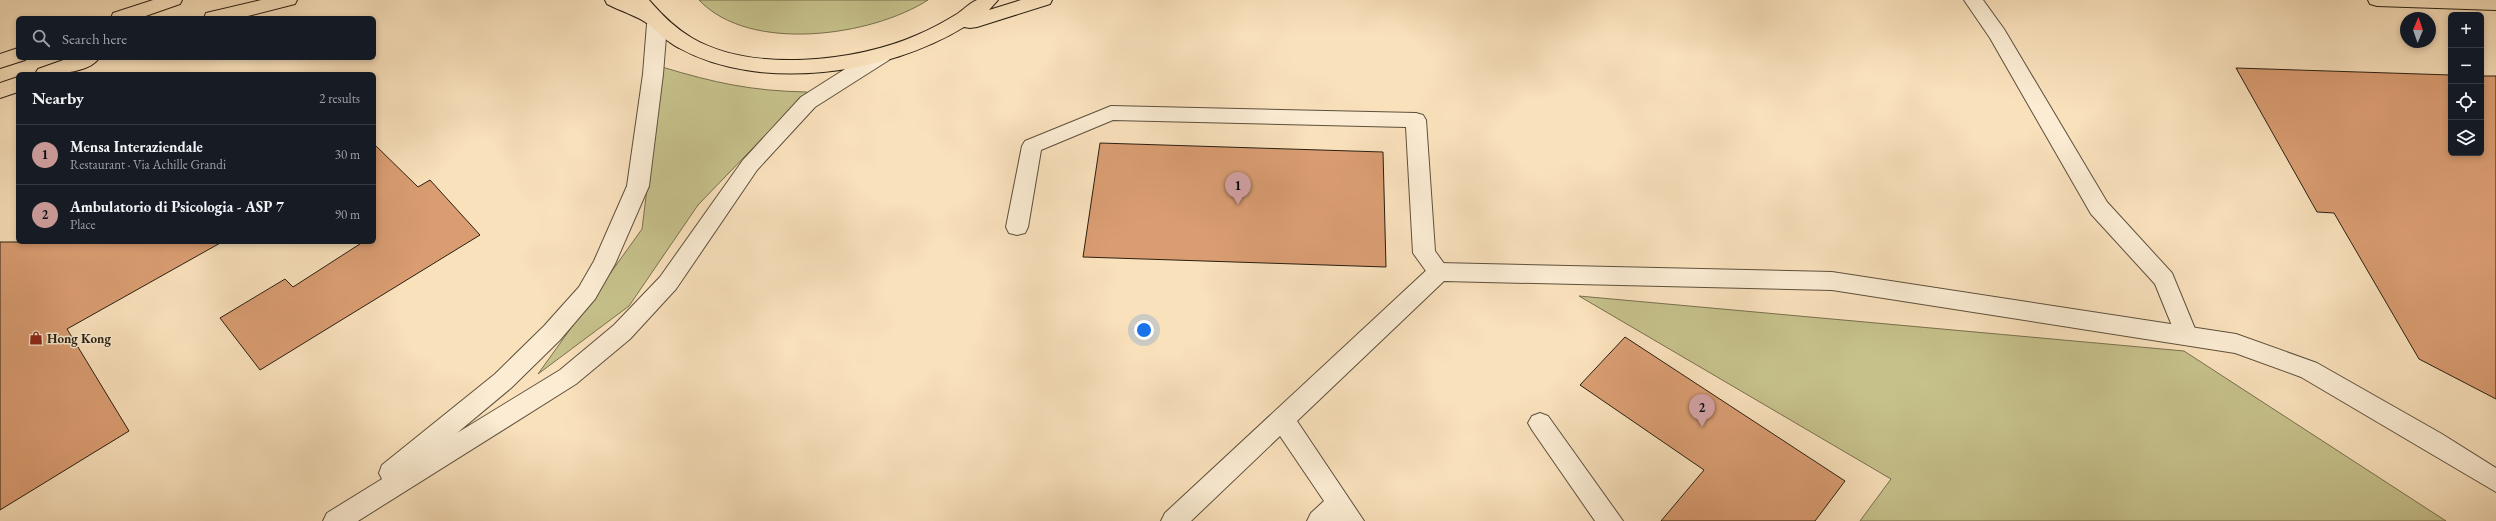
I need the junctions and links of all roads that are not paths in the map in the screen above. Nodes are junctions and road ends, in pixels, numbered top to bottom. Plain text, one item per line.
1 (173, 0) edge
2 (288, 0) edge
3 (614, 0) edge
4 (639, 0) edge
5 (989, 0) edge
6 (1043, 0) edge
7 (1973, 0) edge
8 (2377, 0) edge
9 (2496, 4) edge
10 (126, 16) edge
11 (221, 16) edge
12 (653, 20) junction
13 (921, 41) junction
14 (882, 55) junction
15 (16, 56) edge
16 (84, 60) edge
17 (0, 61) edge
18 (51, 72) edge
19 (16, 85) edge
20 (0, 91) edge
21 (1017, 226) dead end
22 (1439, 272) junction
23 (2187, 336) junction
24 (1282, 419) junction
25 (1540, 423) dead end
26 (2496, 481) edge
27 (1345, 512) edge
28 (332, 521) edge
29 (336, 521) edge
30 (1174, 521) edge
31 (1320, 521) edge
32 (1610, 521) edge

1 - 10 main road
2 - 11 main road
3 - 12 main road
4 - 12 main road
5 - 13 main road
6 - 13 main road
7 - 23 street
8 - 9 main road
12 - 14 main road
12 - 28 street
13 - 14 main road
14 - 29 street
15 - 17 main road
16 - 18 main road
19 - 20 main road
21 - 22 street
22 - 23 street
22 - 24 street
23 - 26 street
24 - 27 street
24 - 30 street
25 - 32 street
27 - 31 street

